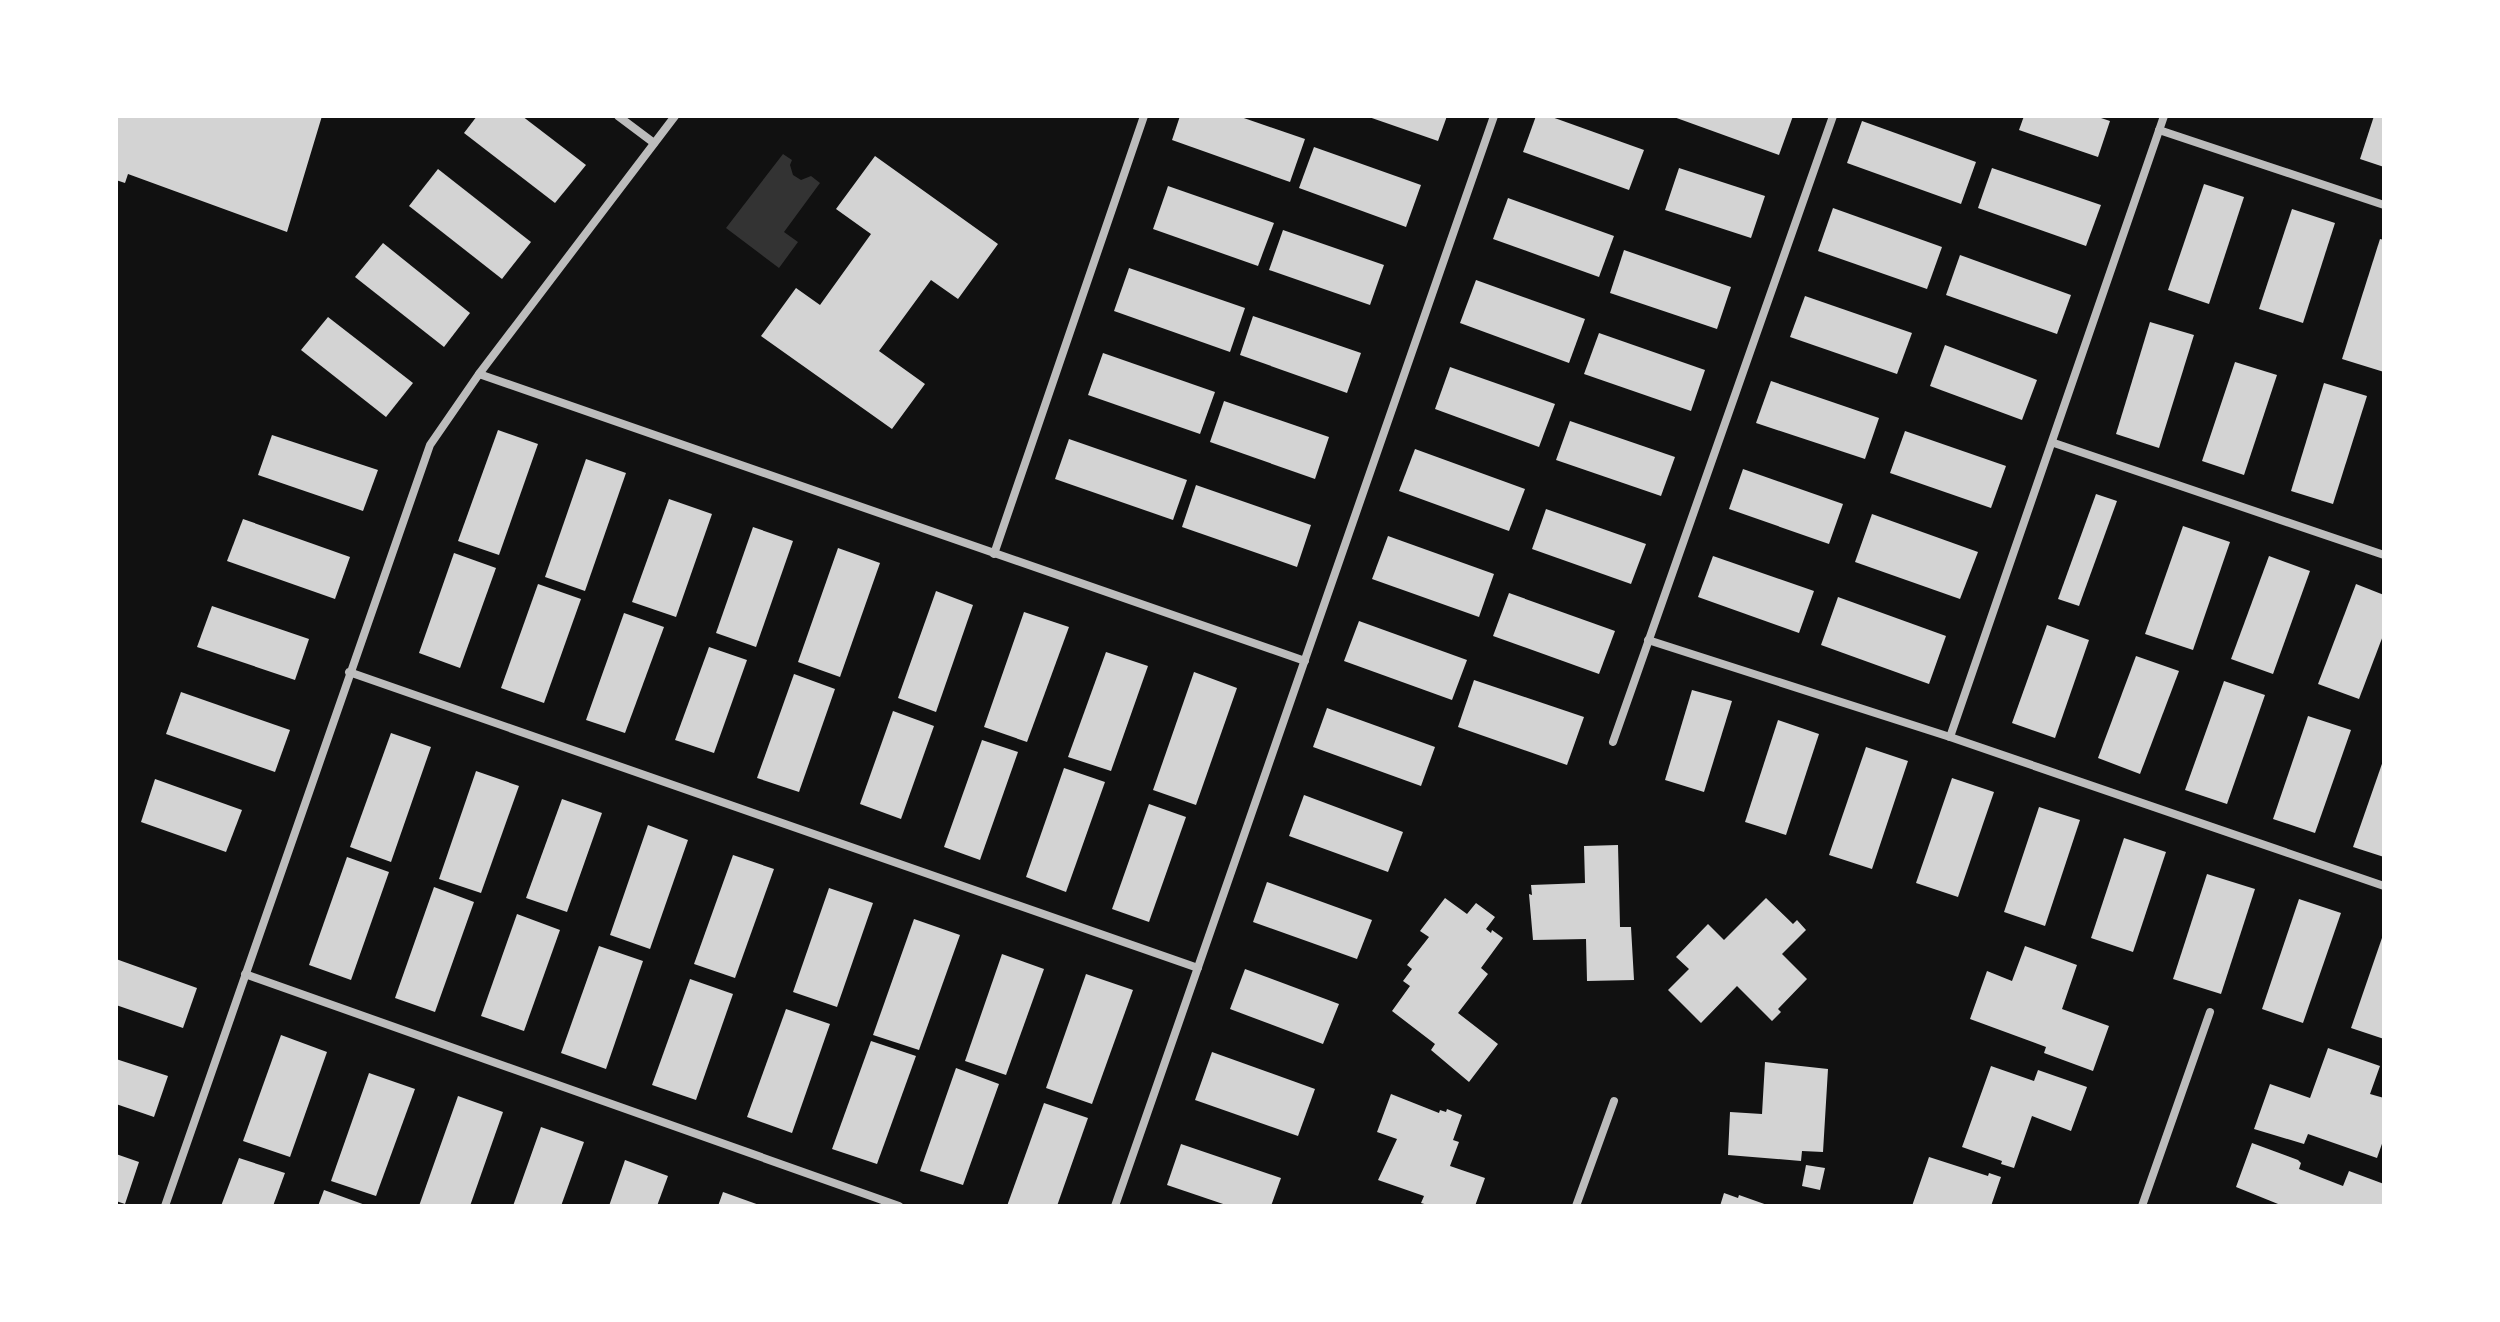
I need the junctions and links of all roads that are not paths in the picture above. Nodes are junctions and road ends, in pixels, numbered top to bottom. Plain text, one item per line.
1 (618, 116) edge
2 (675, 116) edge
3 (1144, 116) edge
4 (1494, 116) edge
5 (1833, 116) edge
6 (2164, 116) edge
7 (2159, 130) junction
8 (654, 143) junction
9 (2384, 205) edge
10 (479, 374) junction
11 (2054, 443) junction
12 (994, 554) junction
13 (2384, 555) edge
14 (1648, 640) junction
15 (1305, 661) junction
16 (349, 672) junction
17 (1950, 737) junction
18 (1613, 742) dead end
19 (2384, 886) edge
20 (1198, 968) junction
21 (245, 974) junction
22 (2210, 1012) dead end
23 (1614, 1101) dead end
24 (165, 1206) edge
25 (899, 1206) edge
26 (1115, 1206) edge
27 (1576, 1206) edge
28 (2142, 1206) edge

1 - 8 street
2 - 8 street
3 - 12 street
4 - 15 street
5 - 14 street
6 - 7 street
7 - 9 street
7 - 11 street
8 - 10 street
10 - 12 street
10 - 16 street
11 - 13 street
11 - 17 street
12 - 15 street
14 - 17 street
14 - 18 street
15 - 20 street
16 - 20 street
16 - 21 street
17 - 19 street
20 - 26 street
21 - 24 street
21 - 25 street
22 - 28 street
23 - 27 street

